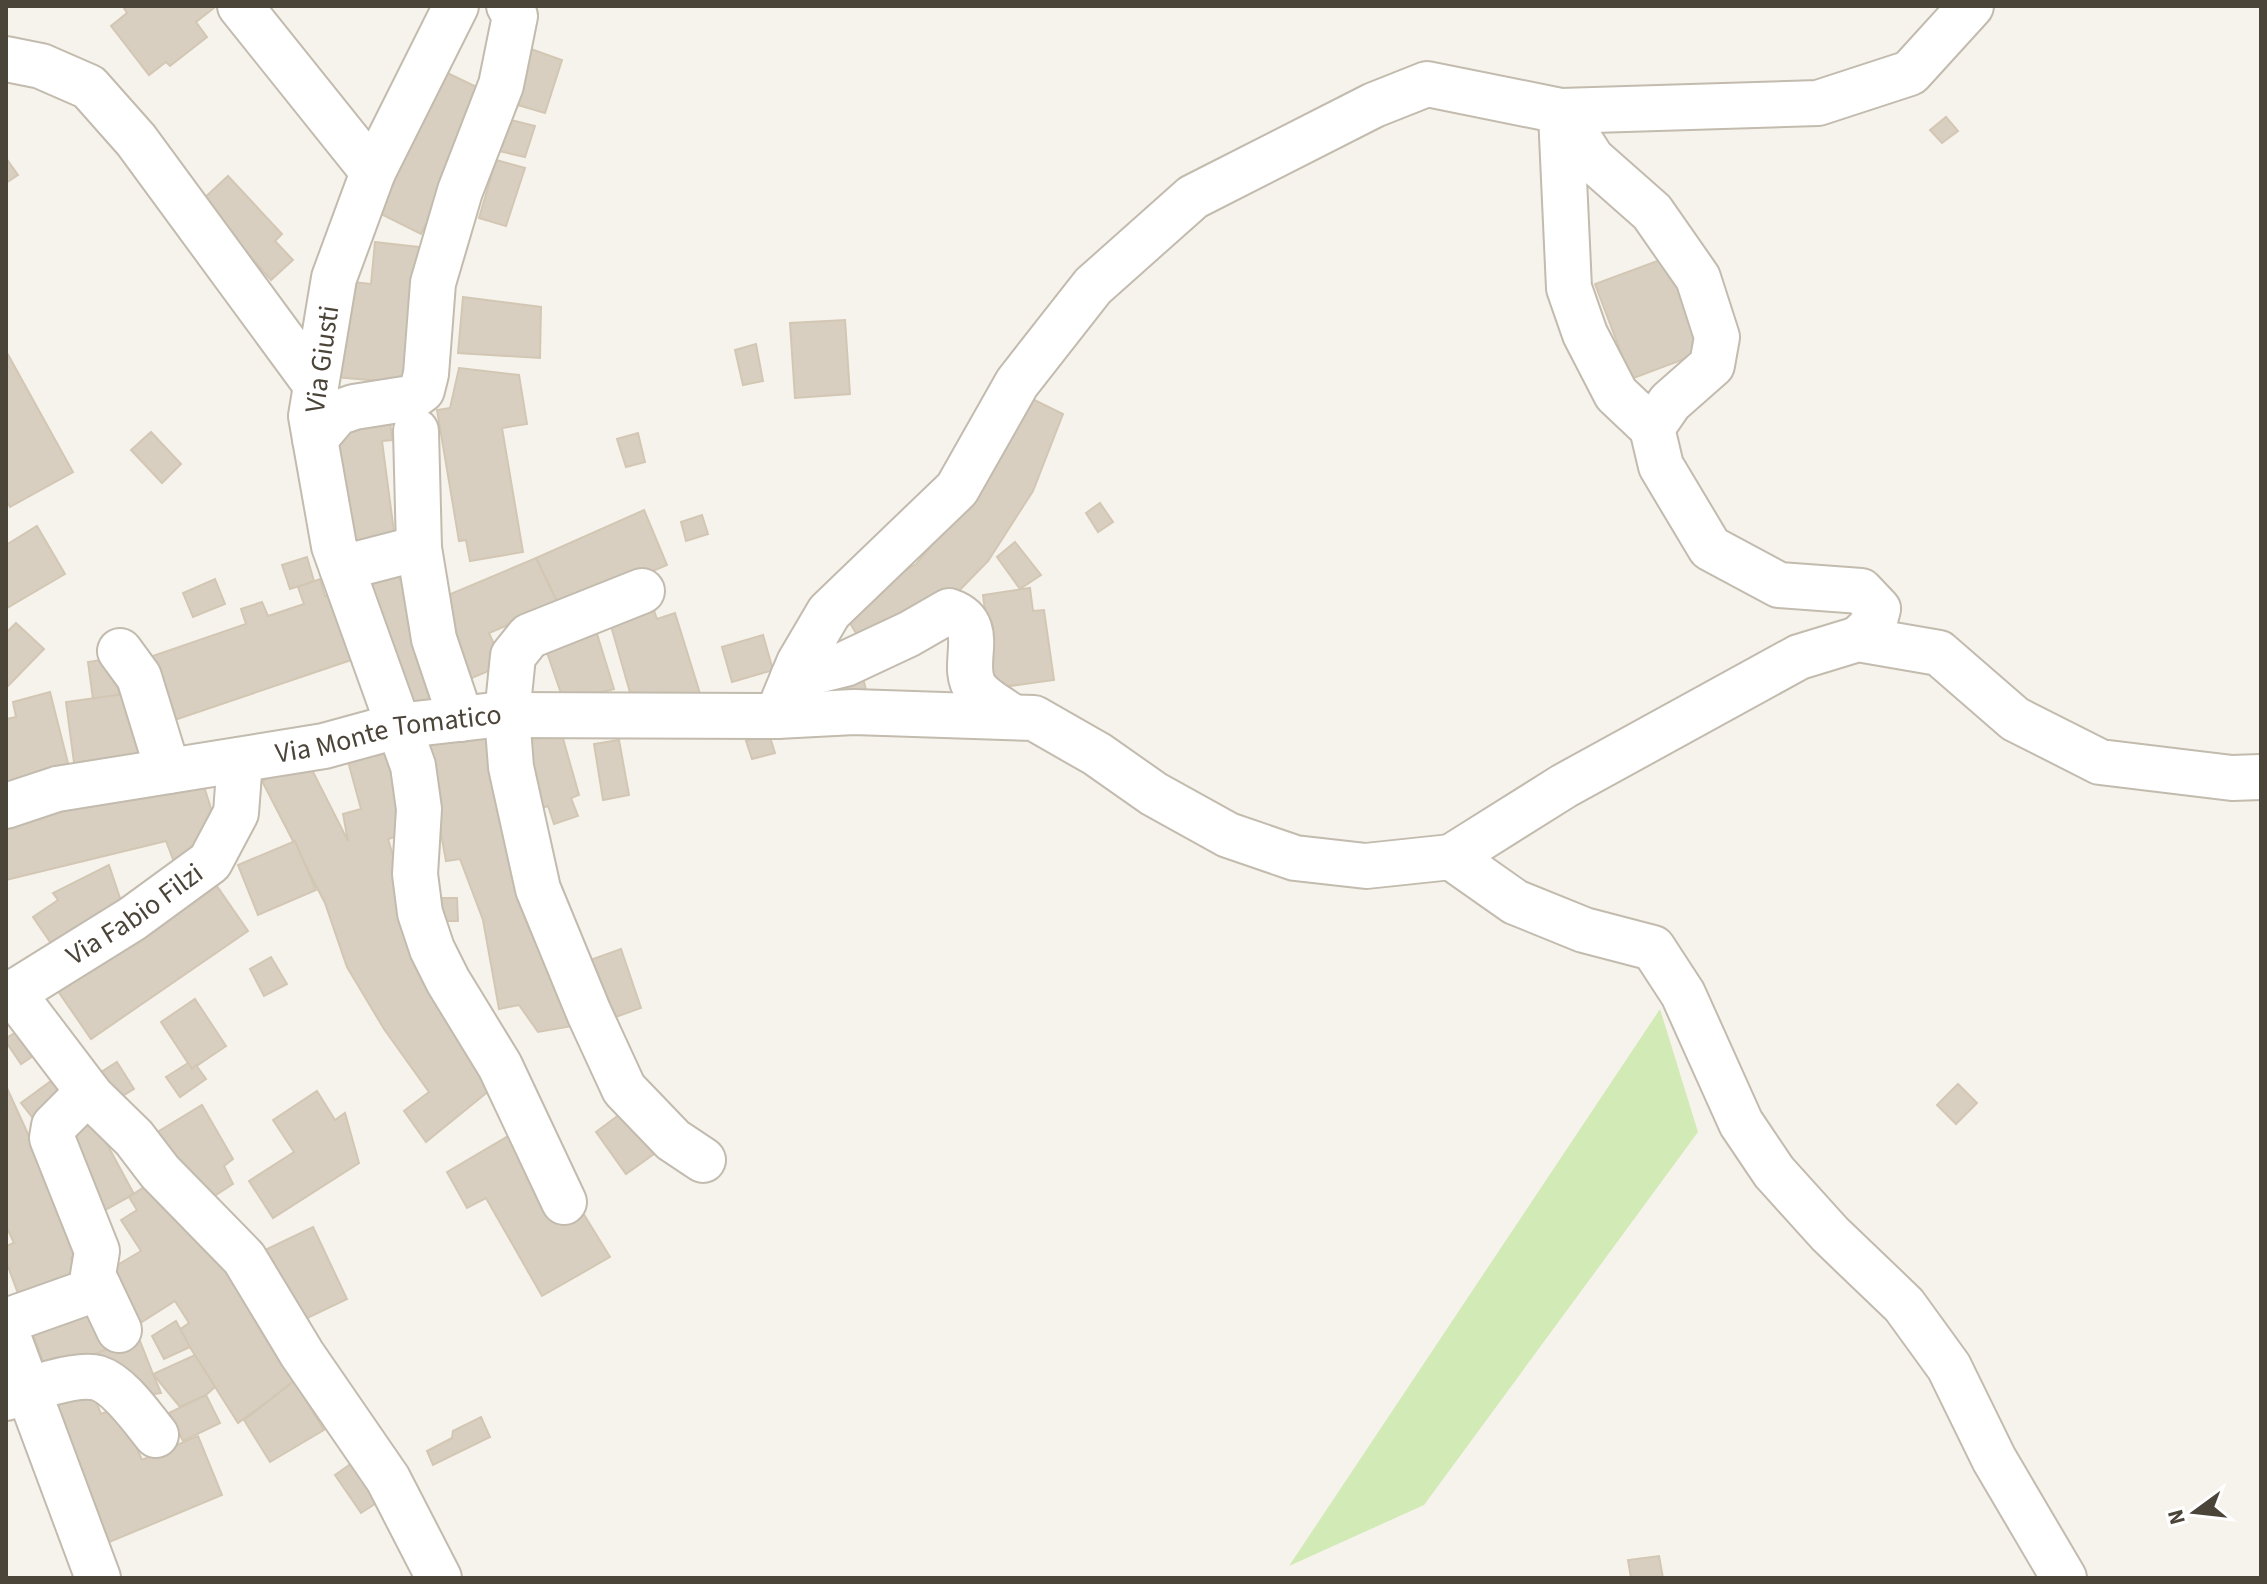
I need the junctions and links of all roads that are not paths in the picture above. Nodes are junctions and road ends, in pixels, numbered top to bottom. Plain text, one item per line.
1 (240, 6) edge
2 (456, 6) edge
3 (509, 6) edge
4 (1971, 6) edge
5 (6, 59) edge
6 (1561, 111) junction
7 (373, 172) junction
8 (316, 385) junction
9 (1652, 428) junction
10 (416, 431) dead end
11 (315, 439) junction
12 (419, 548) junction
13 (342, 568) junction
14 (642, 591) dead end
15 (1858, 639) junction
16 (120, 651) dead end
17 (785, 696) junction
18 (507, 715) junction
19 (1012, 717) junction
20 (461, 719) junction
21 (397, 726) junction
22 (240, 760) junction
23 (168, 771) junction
24 (2261, 777) edge
25 (6, 806) edge
26 (1451, 857) junction
27 (10, 993) edge
28 (88, 1092) junction
29 (703, 1160) dead end
30 (564, 1202) dead end
31 (99, 1288) junction
32 (6, 1321) edge
33 (119, 1330) dead end
34 (6, 1331) edge
35 (17, 1394) edge
36 (156, 1435) dead end
37 (98, 1578) edge
38 (439, 1578) edge
39 (2064, 1578) edge

1 - 7 street
2 - 7 street, Via Giusti
3 - 11 street
4 - 6 street
5 - 8 street
6 - 9 street
6 - 9 street
6 - 17 street
7 - 8 street, Via Giusti
8 - 11 street, Via Giusti
9 - 15 street
10 - 12 street
11 - 13 street, Via Giusti
12 - 13 street
12 - 20 street
13 - 21 street, Via Giusti
14 - 18 street
15 - 24 street
15 - 26 street
16 - 23 street
17 - 18 street, Via Monte Tomatico
17 - 19 street
17 - 19 street
18 - 20 street, Via Monte Tomatico
18 - 29 street
19 - 26 street
20 - 21 street, Via Monte Tomatico
21 - 22 street, Via Monte Tomatico
21 - 30 street, Via Giusti
22 - 23 street, Via Monte Tomatico
22 - 27 street, Via Fabio Filzi
23 - 25 street, Via Monte Tomatico
26 - 39 street
27 - 28 street
28 - 31 street
28 - 38 street
31 - 32 street
31 - 33 street
34 - 35 street
35 - 36 street
35 - 37 street

